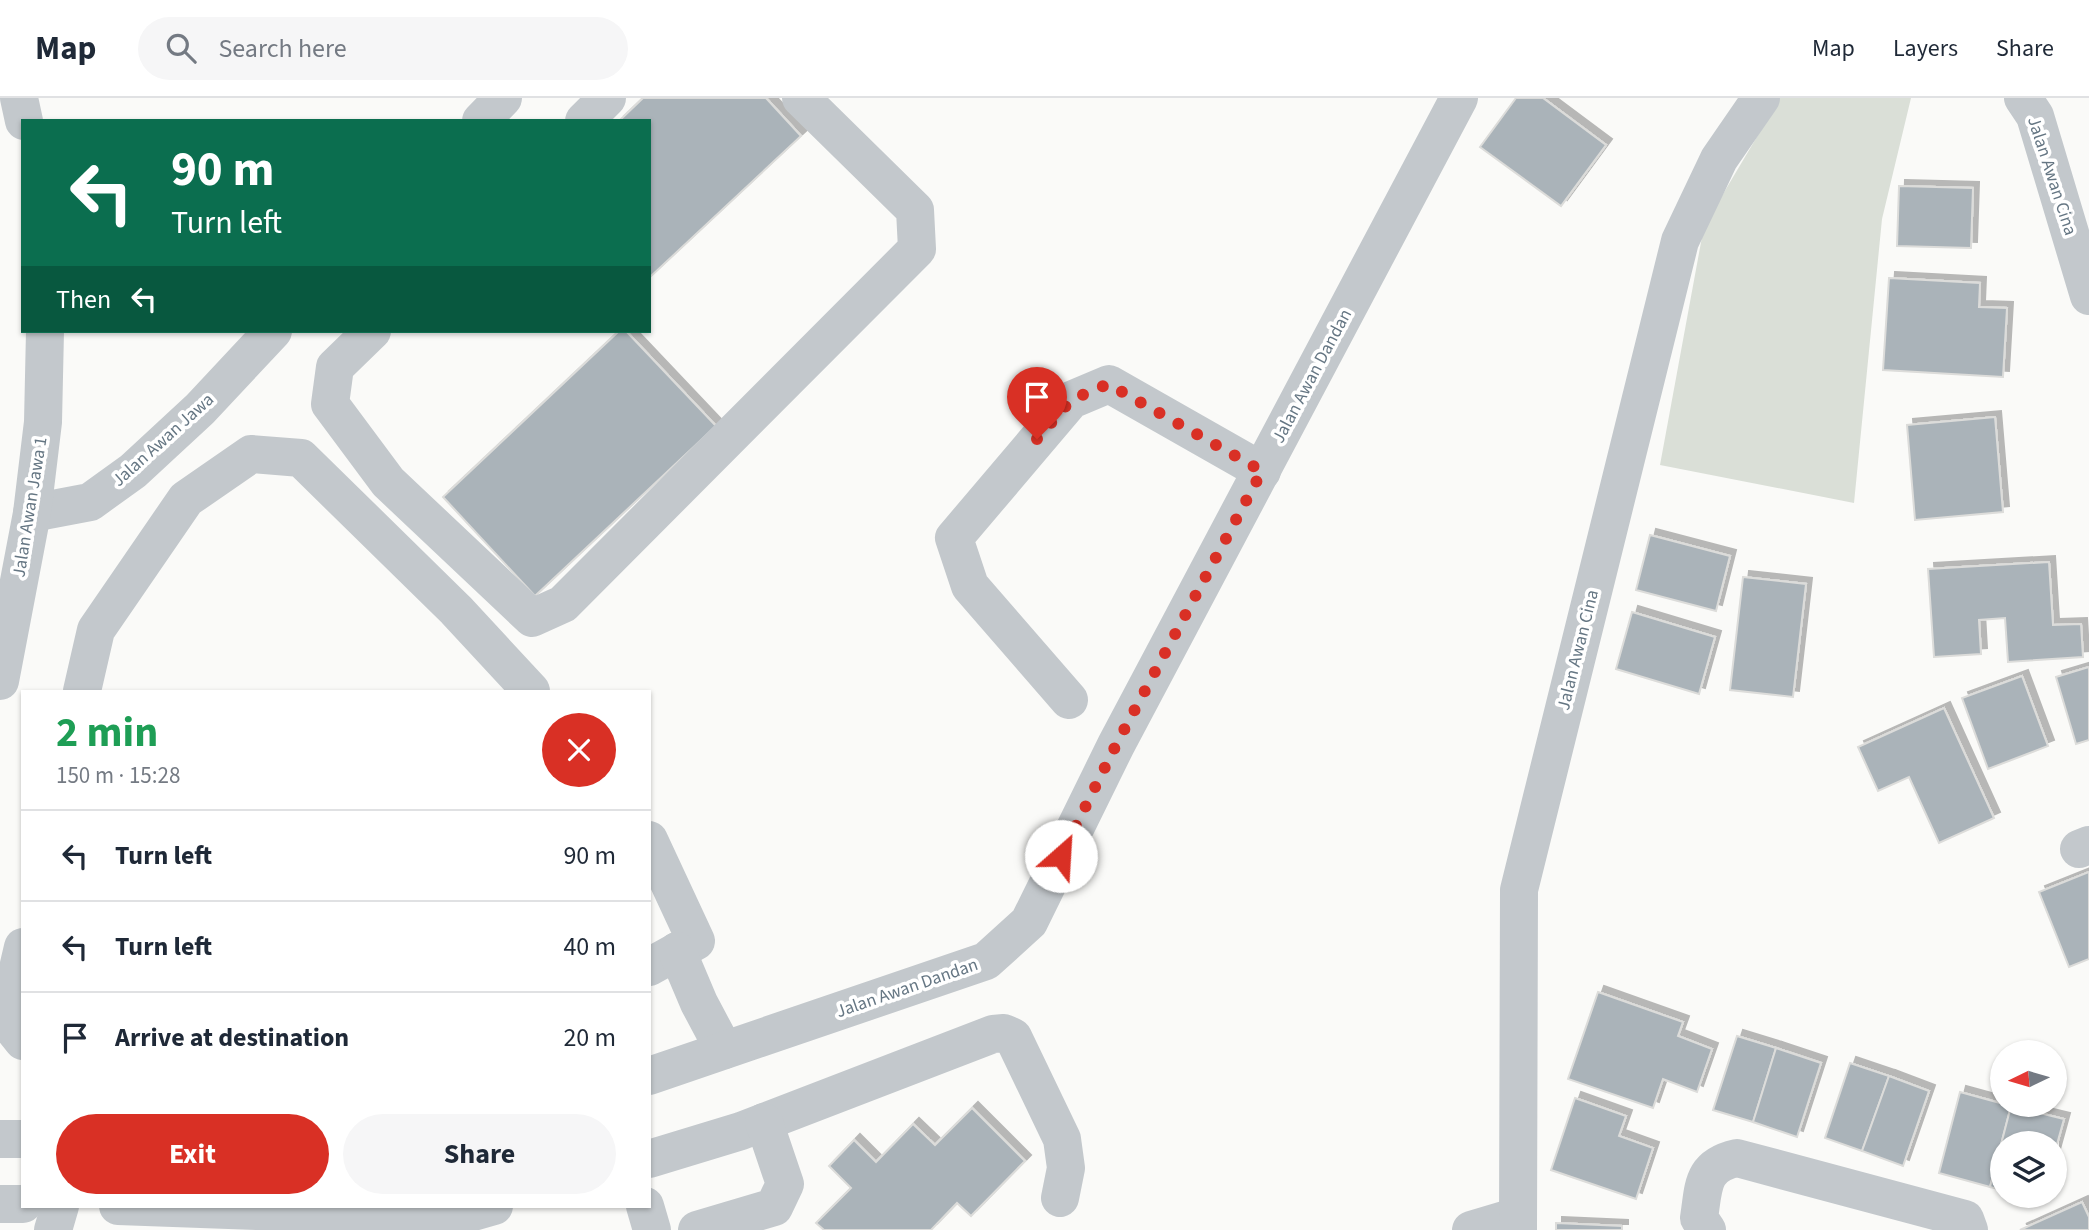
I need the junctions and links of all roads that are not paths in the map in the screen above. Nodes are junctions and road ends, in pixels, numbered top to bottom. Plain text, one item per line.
1 (19, 98) edge
2 (503, 98) edge
3 (607, 98) edge
4 (801, 98) edge
5 (1459, 98) edge
6 (1761, 98) edge
7 (2023, 98) edge
8 (24, 119) edge
9 (483, 119) edge
10 (586, 119) edge
11 (2089, 296) edge
12 (45, 333) edge
13 (271, 333) edge
14 (370, 333) edge
15 (1262, 471) junction
16 (32, 513) junction
17 (0, 681) edge
18 (82, 690) edge
19 (530, 690) edge
20 (1069, 700) dead end
21 (651, 844) edge
22 (21, 956) edge
23 (663, 959) edge
24 (21, 1039) edge
25 (724, 1050) junction
26 (651, 1075) edge
27 (764, 1122) junction
28 (0, 1139) edge
29 (21, 1139) edge
30 (651, 1158) edge
31 (1060, 1198) dead end
32 (21, 1203) edge
33 (0, 1204) edge
34 (59, 1208) edge
35 (236, 1208) edge
36 (487, 1208) edge
37 (646, 1208) edge
38 (280, 1222) edge
39 (1518, 1223) edge
40 (430, 1224) edge
41 (52, 1230) edge
42 (652, 1230) edge
43 (697, 1230) edge
44 (1471, 1230) edge
45 (1707, 1230) edge
46 (1969, 1230) edge

1 - 8 street
2 - 9 street
3 - 10 street
4 - 14 street
5 - 15 street, Jalan Awan Dandan
6 - 39 street, Jalan Awan Cina
7 - 11 street, Jalan Awan Cina
12 - 16 street, Jalan Awan Jawa 1
13 - 16 street, Jalan Awan Jawa
15 - 20 street
15 - 25 street, Jalan Awan Dandan
16 - 17 street, Jalan Awan Jawa 1
18 - 19 street
21 - 23 street
22 - 24 street
23 - 25 street
25 - 26 street, Jalan Awan Dandan
27 - 30 street
27 - 31 street
27 - 43 street
28 - 29 street
32 - 33 street
34 - 41 street
35 - 38 street
36 - 40 street
37 - 42 street
38 - 40 street
39 - 44 street
45 - 46 street

